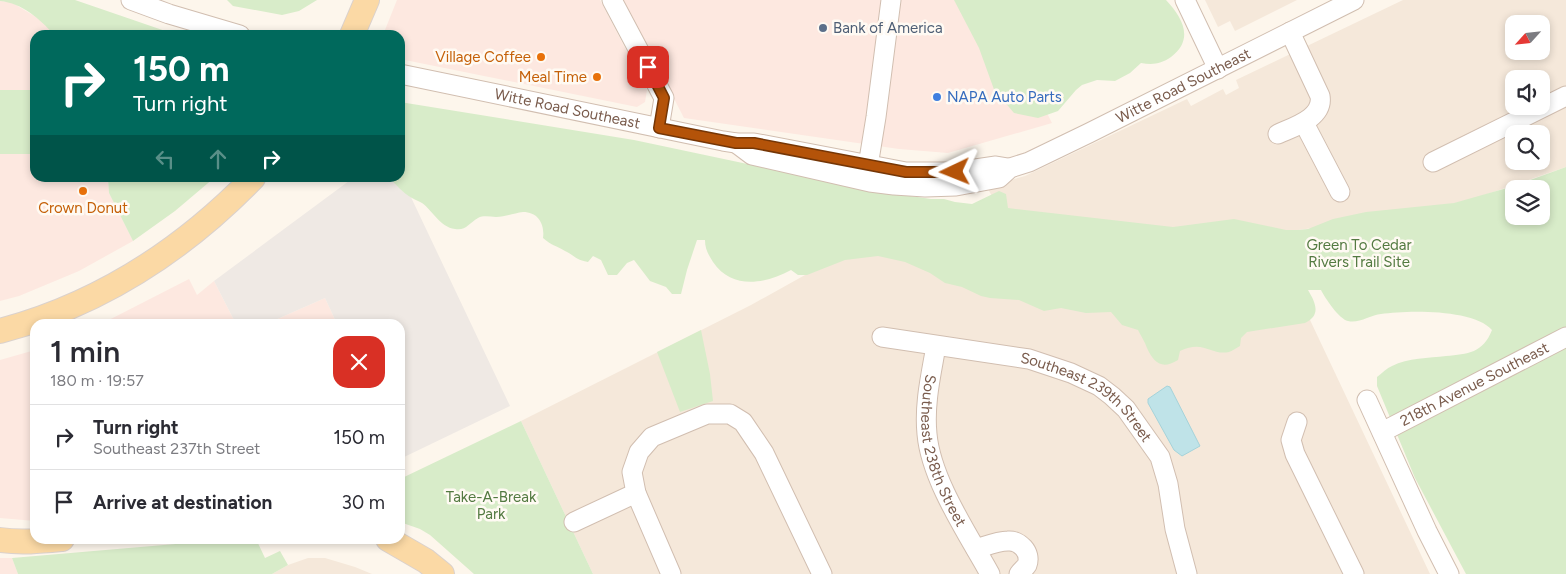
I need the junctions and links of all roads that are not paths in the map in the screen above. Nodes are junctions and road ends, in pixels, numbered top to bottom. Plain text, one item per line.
1 (131, 0) edge
2 (367, 0) edge
3 (612, 0) edge
4 (891, 0) edge
5 (1185, 0) edge
6 (1354, 0) edge
7 (223, 30) edge
8 (354, 30) edge
9 (1290, 32) junction
10 (1218, 69) junction
11 (405, 75) edge
12 (1566, 96) edge
13 (1304, 123) junction
14 (659, 128) junction
15 (1278, 134) dead end
16 (736, 143) junction
17 (1433, 162) dead end
18 (793, 164) junction
19 (868, 166) junction
20 (1010, 168) junction
21 (249, 182) edge
22 (1340, 192) dead end
23 (39, 319) edge
24 (30, 322) edge
25 (0, 331) edge
26 (882, 337) dead end
27 (1566, 337) edge
28 (936, 346) junction
29 (1367, 400) dead end
30 (1297, 422) dead end
31 (1382, 432) junction
32 (636, 494) junction
33 (574, 522) dead end
34 (0, 540) edge
35 (30, 542) edge
36 (397, 544) edge
37 (976, 549) junction
38 (442, 574) edge
39 (670, 574) edge
40 (822, 574) edge
41 (990, 574) edge
42 (1019, 574) edge
43 (1187, 574) edge
44 (1354, 574) edge
45 (1449, 574) edge

1 - 7 street
2 - 8 main road
3 - 14 street
4 - 19 street
5 - 10 street
6 - 9 street, Witte Road Southeast
9 - 10 street, Witte Road Southeast
9 - 13 street
10 - 20 street, Witte Road Southeast
11 - 14 street, Witte Road Southeast
12 - 17 street
13 - 15 street
13 - 22 street
14 - 16 street, Witte Road Southeast
16 - 18 street, Witte Road Southeast
16 - 19 street, Witte Road Southeast
18 - 19 street
18 - 20 street, Witte Road Southeast
19 - 20 street, Witte Road Southeast
21 - 23 main road
24 - 25 main road
26 - 28 street, Southeast 239th Street
27 - 31 street, 218th Avenue Southeast
28 - 37 street, Southeast 238th Street
28 - 43 street, Southeast 239th Street
29 - 31 street
30 - 44 street
31 - 45 street
32 - 33 street
32 - 39 street
32 - 40 street
34 - 35 main road
36 - 38 main road
37 - 41 street, Southeast 238th Street
37 - 42 street

